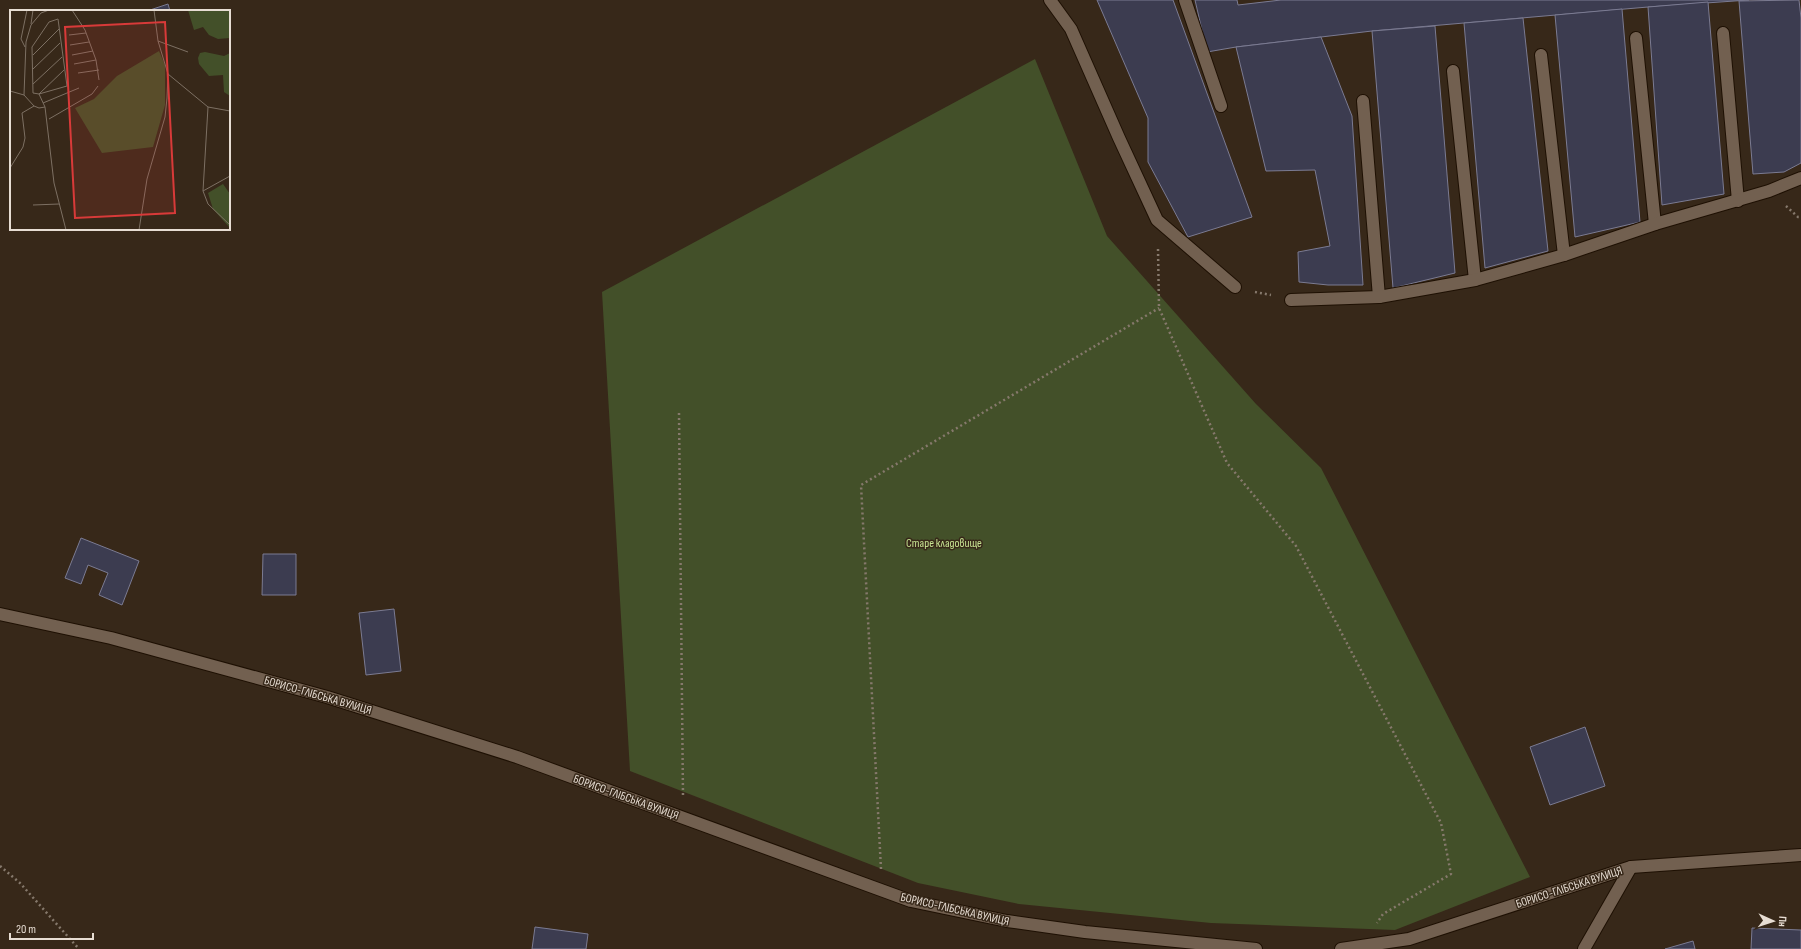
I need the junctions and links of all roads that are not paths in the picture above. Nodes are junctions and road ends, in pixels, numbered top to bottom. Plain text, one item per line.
1 (1050, 0) edge
2 (1185, 0) edge
3 (1723, 33) dead end
4 (1636, 38) dead end
5 (1541, 55) dead end
6 (1453, 71) dead end
7 (1363, 101) dead end
8 (1221, 106) dead end
9 (1801, 178) edge
10 (1738, 201) junction
11 (1655, 224) junction
12 (1564, 255) junction
13 (1475, 280) junction
14 (1235, 287) road end
15 (1379, 297) junction
16 (1291, 300) road end
17 (0, 614) edge
18 (1801, 855) edge
19 (1631, 868) junction
20 (1256, 949) edge
21 (1341, 949) edge
22 (1584, 949) edge

1 - 14 street
2 - 8 street
3 - 10 street
4 - 11 street
5 - 12 street
6 - 13 street
7 - 15 street
9 - 10 street
10 - 11 street
11 - 12 street
12 - 13 street
13 - 15 street
15 - 16 street
17 - 20 street, БОРИСО-ГЛІБСЬКА ВУЛИЦЯ
18 - 19 street, БОРИСО-ГЛІБСЬКА ВУЛИЦЯ
19 - 21 street, БОРИСО-ГЛІБСЬКА ВУЛИЦЯ
19 - 22 street

